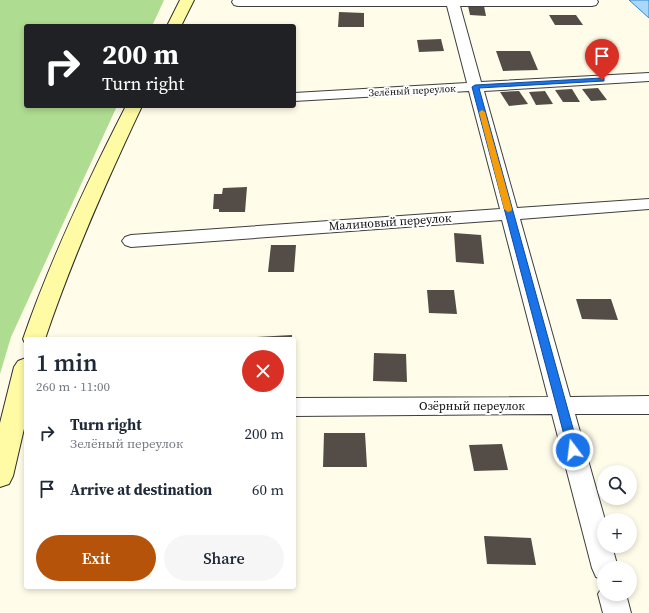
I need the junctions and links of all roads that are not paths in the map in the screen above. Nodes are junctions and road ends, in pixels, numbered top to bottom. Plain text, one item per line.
1 (187, 0) edge
2 (452, 1) edge
3 (238, 2) dead end
4 (592, 2) dead end
5 (175, 24) edge
6 (649, 77) edge
7 (475, 87) junction
8 (296, 97) edge
9 (133, 108) edge
10 (649, 204) edge
11 (509, 214) junction
12 (131, 241) dead end
13 (35, 337) edge
14 (24, 375) edge
15 (649, 405) edge
16 (561, 406) junction
17 (296, 407) edge
18 (0, 476) edge
19 (603, 561) edge
20 (614, 601) edge
21 (617, 613) edge

1 - 5 main road
2 - 3 street
2 - 4 street
2 - 7 street
6 - 7 street, Зелёный переулок
7 - 8 street, Зелёный переулок
7 - 11 street
9 - 13 main road
10 - 11 street, Малиновый переулок
11 - 12 street, Малиновый переулок
11 - 16 street
14 - 18 main road
15 - 16 street, Озёрный переулок
16 - 17 street, Озёрный переулок
16 - 19 street
20 - 21 street

